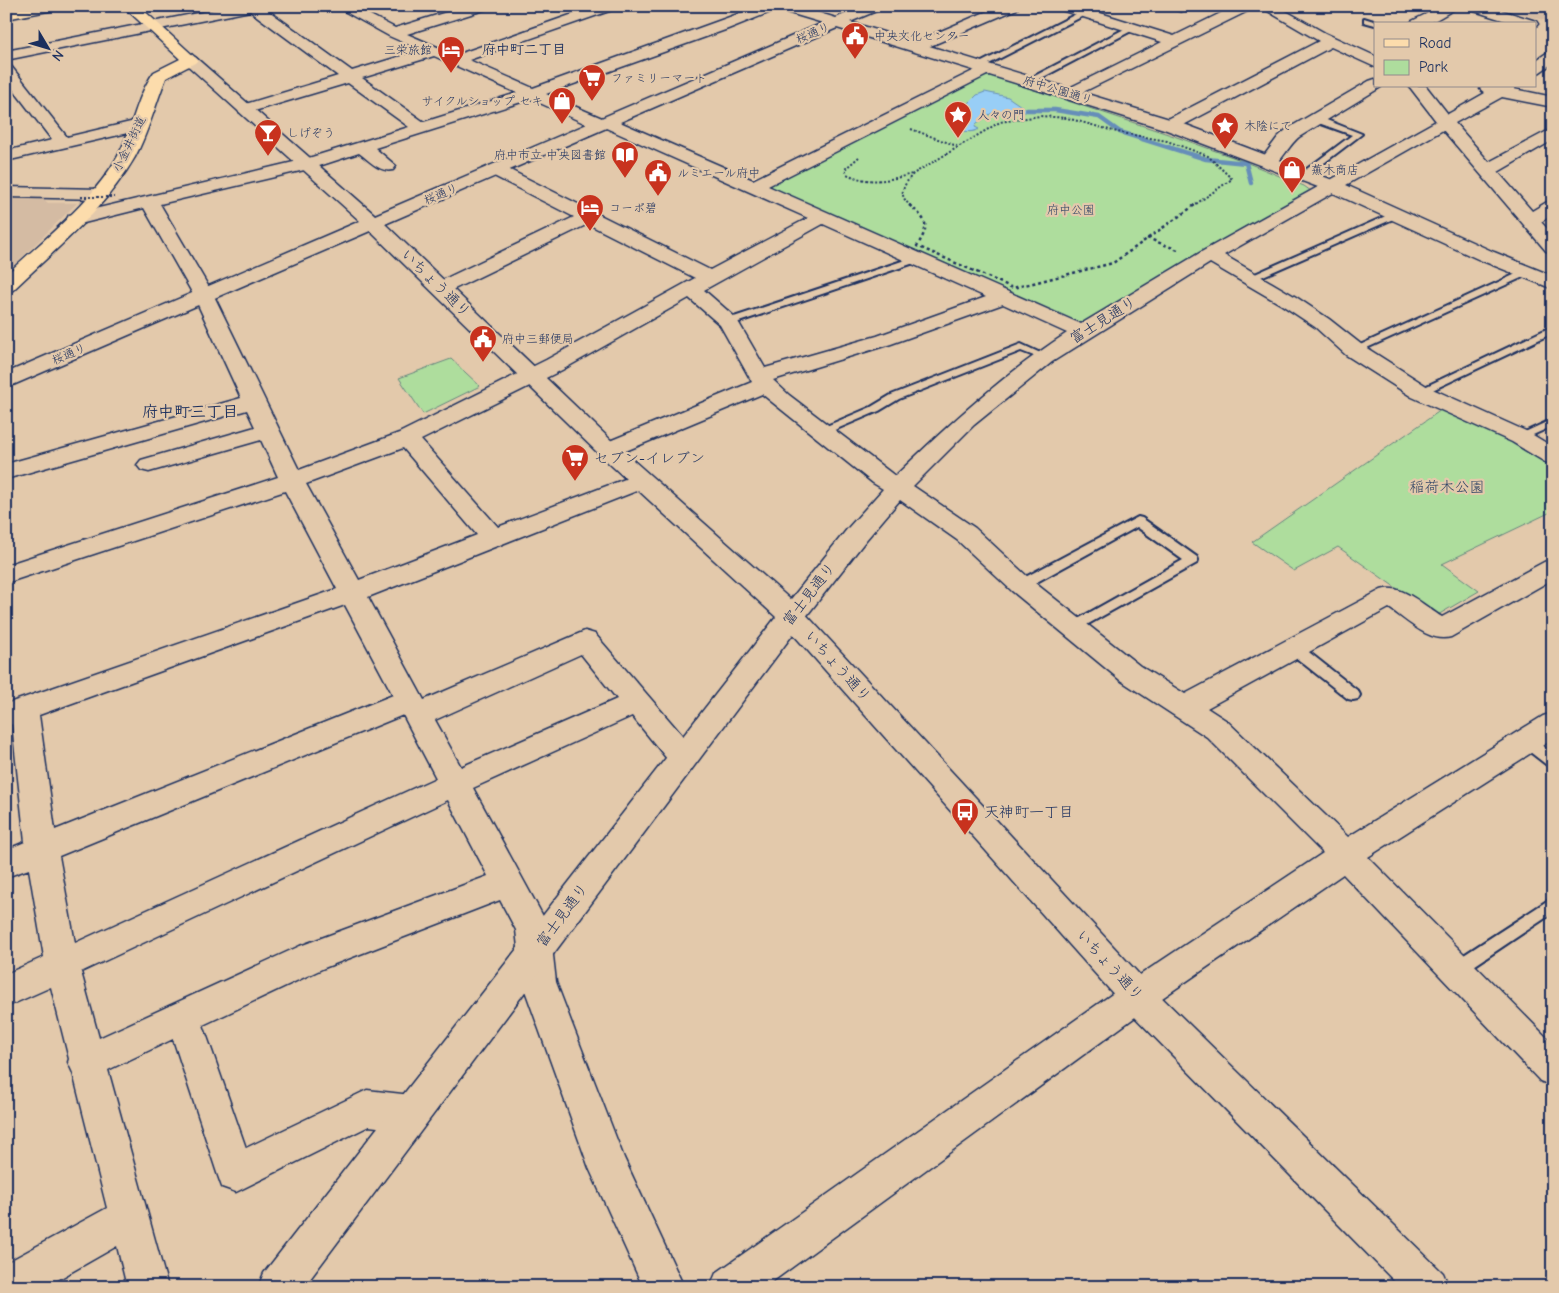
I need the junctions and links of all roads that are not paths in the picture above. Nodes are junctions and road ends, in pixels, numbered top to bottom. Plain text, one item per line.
1 (26, 6) edge
2 (53, 6) edge
3 (130, 6) edge
4 (254, 6) edge
5 (342, 6) edge
6 (482, 6) edge
7 (610, 6) edge
8 (773, 6) edge
9 (781, 6) edge
10 (876, 6) edge
11 (1012, 6) edge
12 (1062, 6) edge
13 (1169, 6) edge
14 (1189, 6) edge
15 (1247, 6) edge
16 (1266, 6) edge
17 (1453, 6) edge
18 (1473, 6) edge
19 (6, 10) edge
20 (1085, 13) junction
21 (6, 15) edge
22 (572, 20) junction
23 (1367, 20) dead end
24 (1374, 22) edge
25 (1421, 22) edge
26 (1527, 22) edge
27 (837, 23) junction
28 (153, 27) junction
29 (1133, 28) junction
30 (394, 33) junction
31 (565, 37) dead end
32 (1174, 41) junction
33 (1330, 41) junction
34 (636, 42) dead end
35 (1366, 43) dead end
36 (916, 47) junction
37 (1347, 49) junction
38 (655, 50) junction
39 (435, 51) junction
40 (1553, 55) edge
41 (6, 56) edge
42 (190, 60) junction
43 (456, 60) junction
44 (1374, 62) edge
45 (494, 63) dead end
46 (983, 67) junction
47 (1536, 68) edge
48 (6, 69) edge
49 (476, 69) junction
50 (350, 76) junction
51 (1029, 81) junction
52 (1374, 85) edge
53 (1419, 88) edge
54 (1505, 89) edge
55 (531, 94) junction
56 (1068, 94) junction
57 (1553, 102) edge
58 (245, 109) junction
59 (1316, 119) junction
60 (1445, 122) junction
61 (604, 123) junction
62 (140, 125) junction
63 (1170, 125) junction
64 (421, 128) junction
65 (1553, 134) edge
66 (63, 143) junction
67 (362, 147) junction
68 (6, 156) edge
69 (1269, 160) junction
70 (306, 164) junction
71 (387, 166) dead end
72 (496, 170) junction
73 (1487, 170) junction
74 (1303, 176) junction
75 (755, 186) junction
76 (1332, 186) junction
77 (6, 192) edge
78 (107, 195) junction
79 (150, 202) junction
80 (1553, 206) edge
81 (1397, 214) junction
82 (588, 217) junction
83 (823, 217) junction
84 (76, 219) junction
85 (1530, 221) junction
86 (372, 222) junction
87 (1553, 247) edge
88 (1210, 255) junction
89 (917, 258) junction
90 (1527, 272) junction
91 (1251, 278) junction
92 (1553, 283) edge
93 (700, 284) junction
94 (6, 286) edge
95 (441, 288) junction
96 (204, 296) junction
97 (1004, 297) junction
98 (729, 322) junction
99 (1553, 329) edge
100 (1082, 332) junction
101 (1354, 350) junction
102 (1044, 357) junction
103 (530, 376) junction
104 (6, 381) edge
105 (764, 381) junction
106 (1420, 392) junction
107 (255, 401) junction
108 (1553, 422) edge
109 (269, 430) junction
110 (821, 432) junction
111 (1520, 437) junction
112 (407, 438) junction
113 (608, 450) junction
114 (1553, 457) edge
115 (149, 466) dead end
116 (6, 472) edge
117 (292, 481) junction
118 (641, 481) junction
119 (898, 487) junction
120 (494, 538) junction
121 (1553, 568) edge
122 (6, 574) edge
123 (1021, 585) junction
124 (352, 593) junction
125 (792, 616) junction
126 (1074, 627) junction
127 (1295, 649) junction
128 (1353, 694) dead end
129 (637, 702) junction
130 (414, 707) junction
131 (1184, 708) junction
132 (15, 711) edge
133 (1553, 724) edge
134 (1526, 741) junction
135 (683, 757) junction
136 (1553, 762) edge
137 (454, 783) junction
138 (42, 849) junction
139 (1344, 856) junction
140 (6, 864) edge
141 (508, 883) junction
142 (1553, 904) edge
143 (536, 950) junction
144 (62, 965) junction
145 (1456, 969) junction
146 (6, 991) edge
147 (1137, 996) junction
148 (183, 1017) junction
149 (86, 1062) junction
150 (1553, 1068) edge
151 (411, 1113) junction
152 (128, 1218) junction
153 (6, 1286) edge
154 (148, 1287) edge
155 (278, 1287) edge
156 (664, 1287) edge
157 (730, 1287) edge
158 (1428, 1287) edge

1 - 19 main road
2 - 21 main road
3 - 28 main road
4 - 28 street
4 - 50 street
5 - 30 street
6 - 30 street
7 - 22 street
8 - 38 street
9 - 27 street, 府中公園通り
10 - 27 street, 桜通り
11 - 36 street
12 - 20 street
13 - 14 lane
15 - 32 street
16 - 33 street
17 - 25 street
18 - 26 street
20 - 29 street
20 - 46 lane
22 - 31 street
22 - 43 street
23 - 24 lane
27 - 36 street, 府中公園通り
27 - 61 street, 桜通り
28 - 41 street
28 - 42 main road
29 - 32 street
29 - 51 lane
30 - 39 street
32 - 56 street
33 - 37 street
33 - 63 street
34 - 38 street
35 - 37 street
36 - 46 street, 府中公園通り
37 - 44 street
38 - 55 street
39 - 43 street
39 - 50 street
40 - 47 street
42 - 58 street, いちょう通り
42 - 62 main road, 小金井街道
43 - 49 street
45 - 49 street
46 - 51 street, 府中公園通り
46 - 75 street
48 - 66 street
49 - 55 street
50 - 58 street
50 - 64 street
51 - 56 street, 府中公園通り
52 - 59 street
53 - 60 street
54 - 57 street
54 - 60 street, 富士見通り
55 - 61 street
55 - 64 street
56 - 63 street, 府中公園通り
58 - 70 street, いちょう通り
59 - 69 street
59 - 74 lane
60 - 73 street
60 - 76 street, 富士見通り
61 - 72 street, 桜通り
61 - 75 street
62 - 66 street
62 - 78 main road, 小金井街道
63 - 69 street, 府中公園通り
64 - 67 street
65 - 73 street
66 - 68 street
67 - 70 street
67 - 71 street
69 - 74 street, 府中公園通り
70 - 79 street
70 - 86 street, いちょう通り
72 - 82 street
72 - 86 street, 桜通り
73 - 85 street
74 - 76 street, 府中公園通り
75 - 83 street
76 - 81 street, 府中公園通り
76 - 88 street, 富士見通り
77 - 78 street
78 - 84 main road, 小金井街道
79 - 84 street
79 - 96 street
80 - 85 street
81 - 90 street, 府中公園通り
81 - 91 lane
82 - 93 street
82 - 95 street
83 - 89 street
83 - 93 street
84 - 94 main road, 小金井街道
85 - 87 street
86 - 95 street, いちょう通り
86 - 96 street, 桜通り
88 - 91 street
88 - 100 street, 富士見通り
89 - 97 street
89 - 98 lane
90 - 92 street, 府中公園通り
90 - 101 lane
91 - 101 street
93 - 98 street
93 - 103 street
95 - 103 street, いちょう通り
96 - 104 street, 桜通り
96 - 107 street
97 - 100 street
97 - 105 street
98 - 105 street
99 - 106 lane
100 - 102 street, 富士見通り
101 - 106 street
102 - 110 lane
102 - 119 street, 富士見通り
103 - 112 street
103 - 113 street, いちょう通り
105 - 110 street
105 - 113 street
106 - 111 street
107 - 109 street
107 - 116 street
108 - 111 lane
109 - 115 street
109 - 117 street
110 - 119 street
111 - 114 street
112 - 117 street
112 - 120 street
113 - 118 street, いちょう通り
117 - 122 street
117 - 124 street
118 - 120 street
118 - 125 street, いちょう通り
119 - 123 street
119 - 125 street, 富士見通り
120 - 124 street
121 - 127 street
123 - 126 street
123 - 126 lane
124 - 130 street
124 - 132 street
125 - 135 street, 富士見通り
125 - 147 street, いちょう通り
126 - 131 street
127 - 128 lane
127 - 131 street
129 - 130 street
129 - 135 street
129 - 137 street
130 - 137 street
130 - 138 street
131 - 139 street
132 - 138 street
133 - 134 street
134 - 136 lane
134 - 139 street
135 - 143 street, 富士見通り
137 - 141 street
137 - 144 street
138 - 140 street
138 - 144 street
139 - 145 street
139 - 147 street
141 - 143 street
141 - 148 street
142 - 145 lane
143 - 151 street, 富士見通り
143 - 156 street
144 - 146 street
144 - 149 street
145 - 150 street
147 - 157 street
147 - 158 street, いちょう通り
148 - 149 street
148 - 151 street
149 - 152 street
151 - 155 street, 富士見通り
152 - 153 street
152 - 154 street

